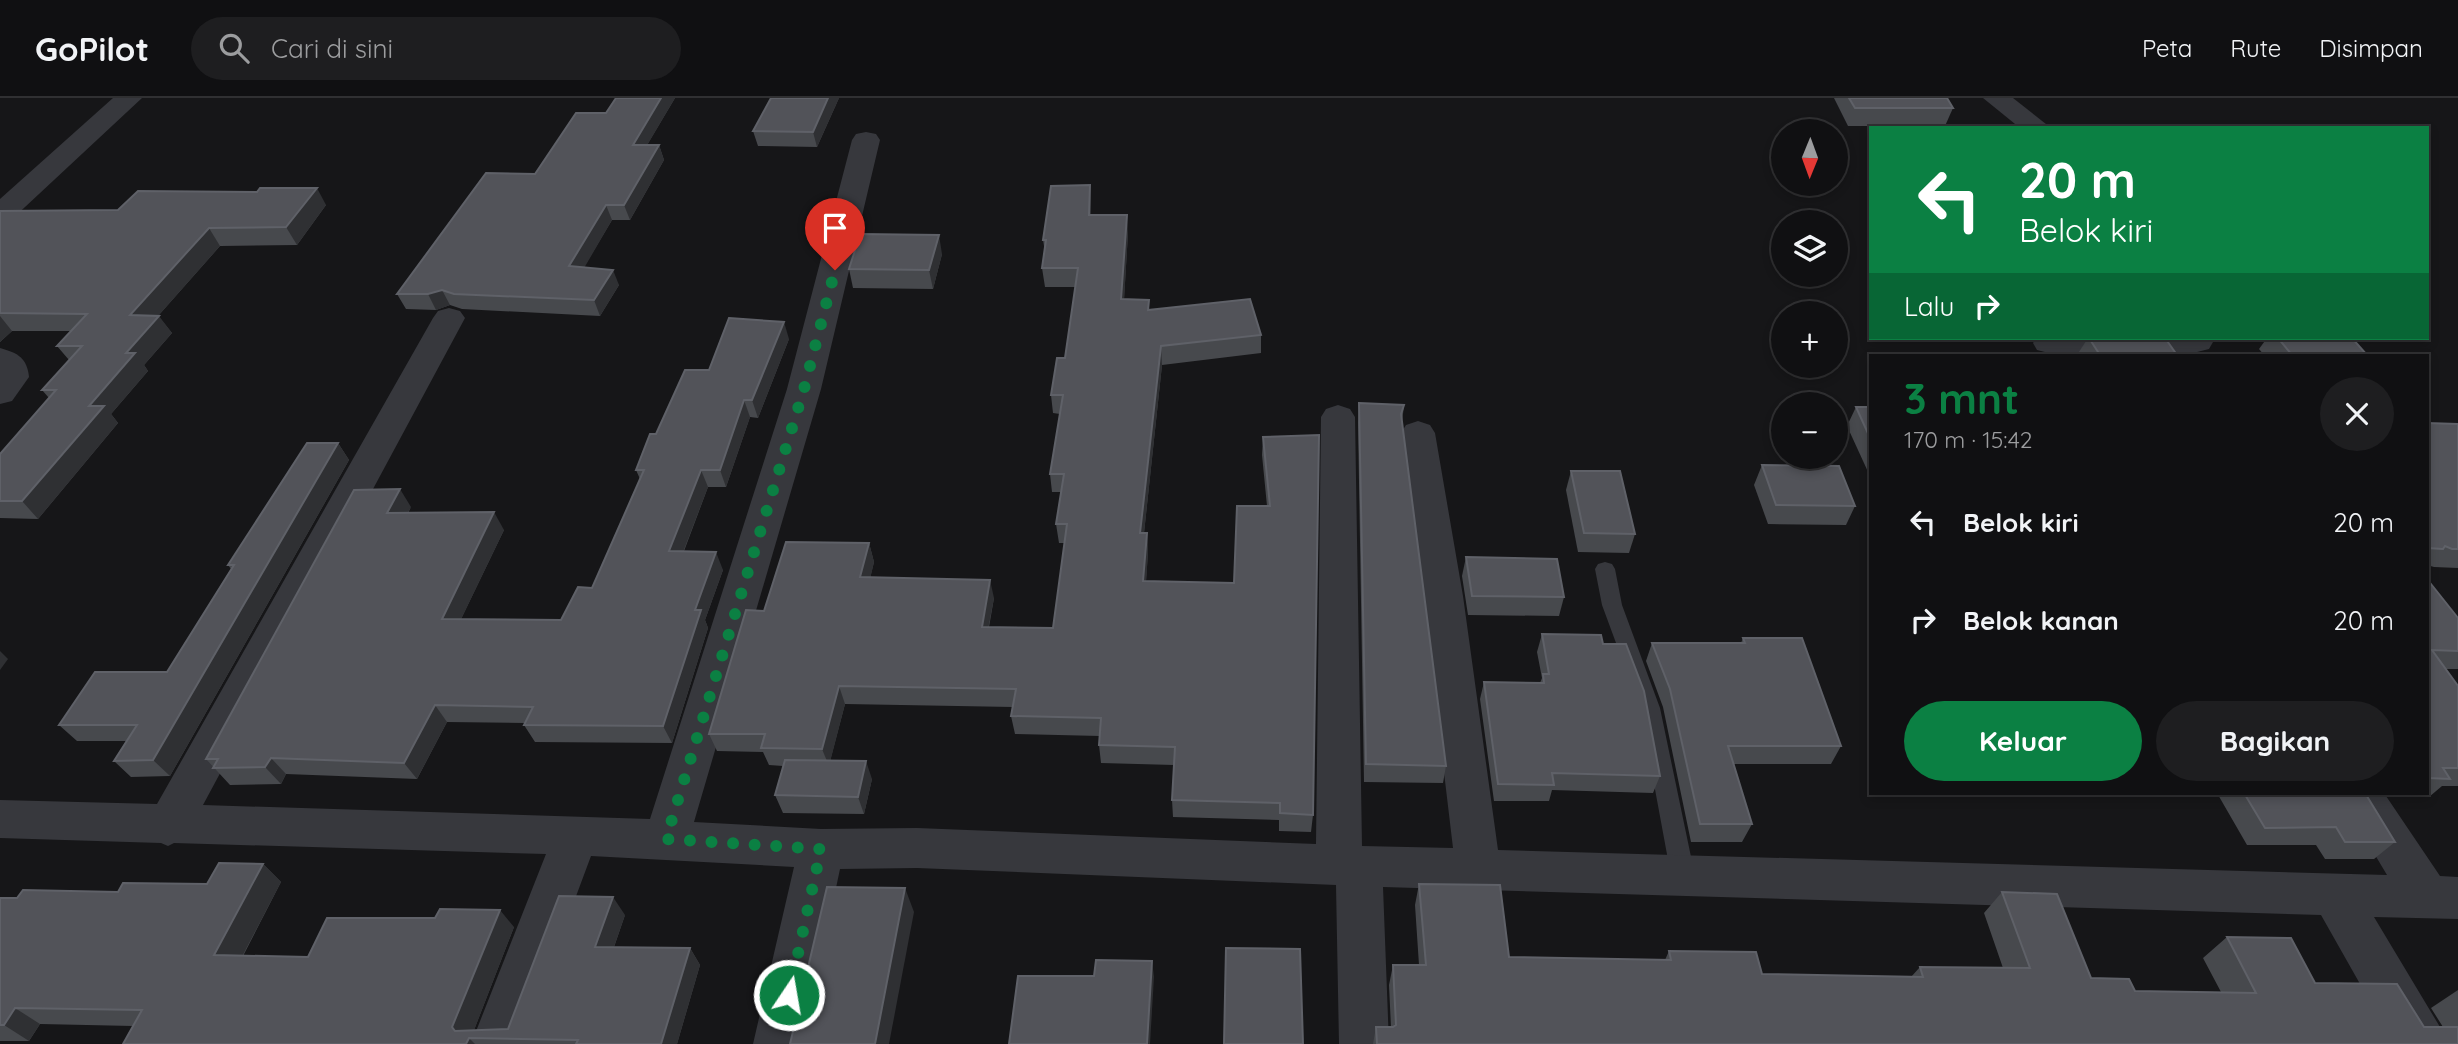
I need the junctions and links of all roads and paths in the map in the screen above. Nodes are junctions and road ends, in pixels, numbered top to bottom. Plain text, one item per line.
1 (129, 98) edge
2 (1996, 98) edge
3 (2035, 126) edge
4 (866, 140) dead end
5 (0, 215) edge
6 (449, 318) dead end
7 (2049, 343) dead end
8 (2200, 345) edge
9 (0, 359) edge
10 (0, 393) edge
11 (1338, 417) dead end
12 (1418, 433) dead end
13 (1605, 569) dead end
14 (2362, 795) edge
15 (0, 819) edge
16 (168, 826) junction
17 (576, 835) junction
18 (666, 839) junction
19 (821, 849) junction
20 (1349, 865) junction
21 (1478, 870) junction
22 (1683, 876) junction
23 (2335, 895) junction
24 (2443, 898) edge
25 (496, 1044) edge
26 (778, 1044) edge
27 (1364, 1044) edge
28 (2422, 1044) edge

1 - 5 street
2 - 3 street
4 - 18 street
6 - 16 street
7 - 8 street
9 - 10 street
11 - 20 street
12 - 21 street
13 - 22 lane
14 - 24 street
15 - 16 street
16 - 17 street
17 - 18 street
17 - 25 street
18 - 19 street
19 - 20 street
19 - 26 street
20 - 21 street
20 - 27 street
21 - 22 street
22 - 23 street
23 - 24 street
23 - 28 street

